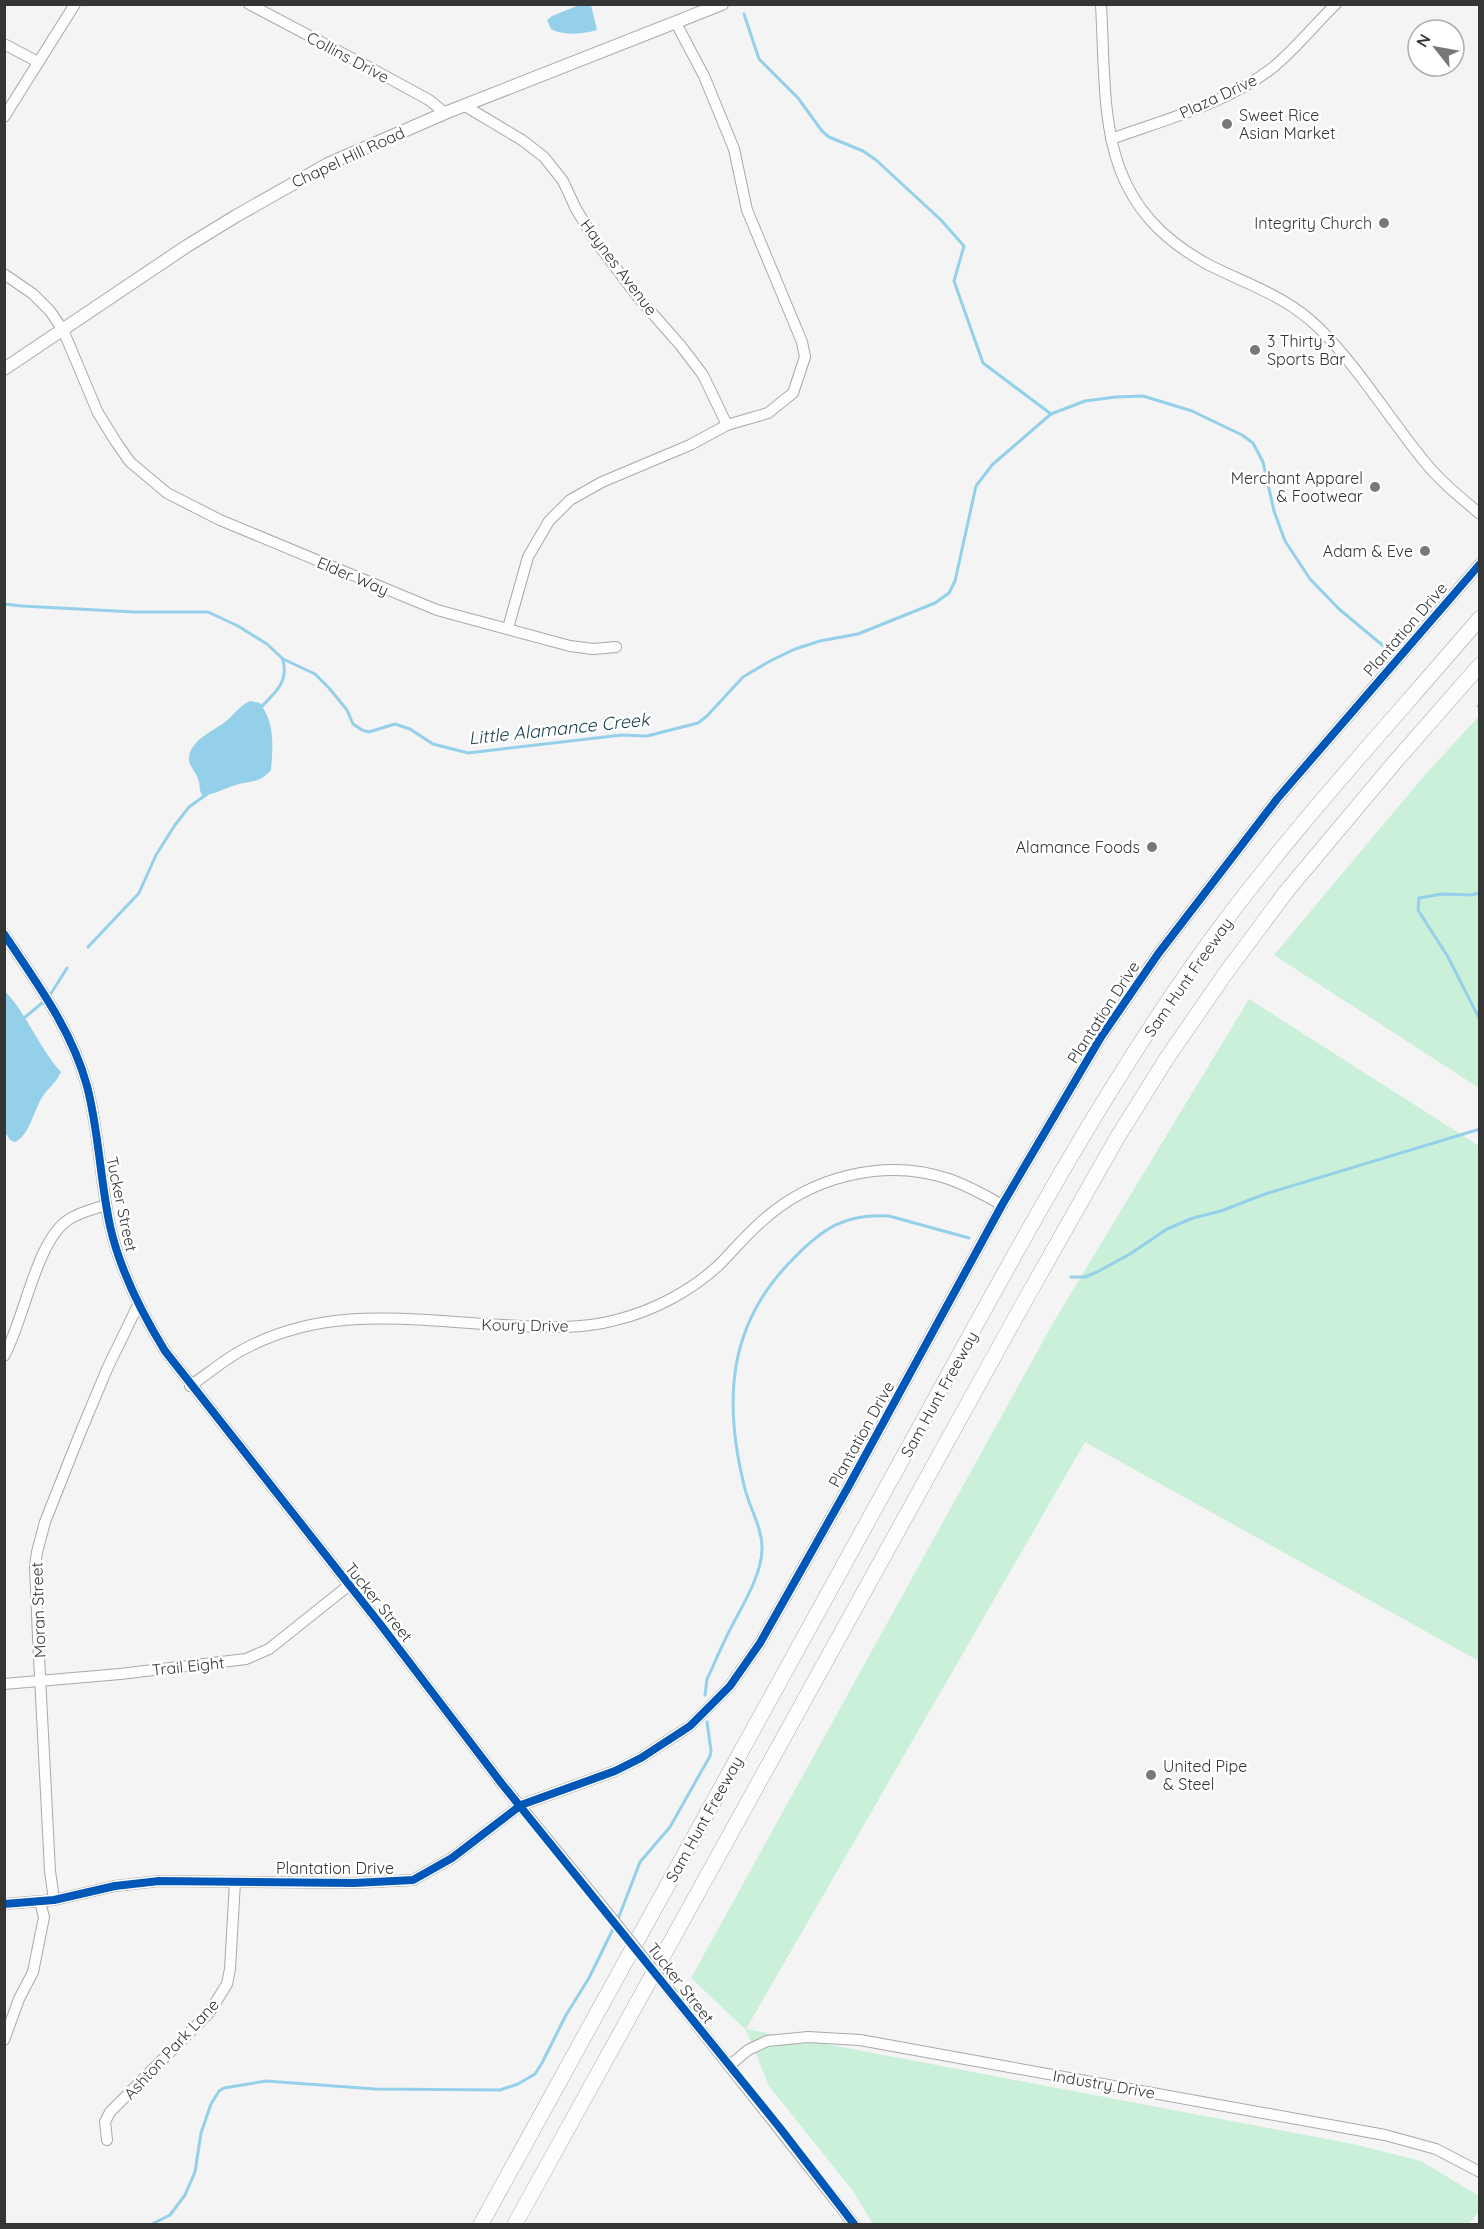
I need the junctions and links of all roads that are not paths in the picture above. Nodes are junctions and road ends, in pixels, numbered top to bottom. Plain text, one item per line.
1 (75, 4) edge
2 (249, 4) edge
3 (722, 4) edge
4 (1101, 4) edge
5 (1336, 4) edge
6 (676, 23) junction
7 (4, 44) edge
8 (38, 62) junction
9 (465, 106) junction
10 (445, 113) junction
11 (4, 117) edge
12 (1111, 139) junction
13 (4, 274) edge
14 (63, 330) junction
15 (4, 369) edge
16 (727, 425) junction
17 (1479, 514) edge
18 (1479, 564) edge
19 (1479, 618) edge
20 (508, 628) junction
21 (616, 647) dead end
22 (1479, 665) edge
23 (4, 934) edge
24 (1002, 1204) junction
25 (106, 1205) junction
26 (138, 1305) junction
27 (4, 1356) edge
28 (190, 1386) junction
29 (348, 1586) junction
30 (40, 1681) junction
31 (4, 1684) edge
32 (521, 1805) junction
33 (235, 1882) junction
34 (54, 1900) junction
35 (40, 1902) junction
36 (4, 1904) edge
37 (4, 2040) edge
38 (729, 2067) junction
39 (108, 2140) dead end
40 (1479, 2172) edge
41 (481, 2224) edge
42 (515, 2224) edge
43 (854, 2224) edge

1 - 8 street
2 - 10 street, Collins Drive
3 - 6 main road, Chapel Hill Road
4 - 12 street
5 - 12 street, Plaza Drive
6 - 9 main road, Chapel Hill Road
6 - 16 street
7 - 8 street
8 - 11 street
9 - 10 main road, Chapel Hill Road
9 - 16 street, Haynes Avenue
10 - 14 main road, Chapel Hill Road
12 - 17 street
13 - 14 street, Elder Way
14 - 15 main road, Chapel Hill Road
14 - 20 street, Elder Way
16 - 20 street
18 - 24 street, Plantation Drive
19 - 41 highway, Sam Hunt Freeway
20 - 21 street, Elder Way
22 - 42 highway, Sam Hunt Freeway
23 - 25 street, Tucker Street
24 - 28 street, Koury Drive
24 - 32 street, Plantation Drive
25 - 26 street, Tucker Street
25 - 27 street
26 - 28 street, Tucker Street
26 - 30 street, Moran Street
28 - 29 street, Tucker Street
29 - 30 street, Trail Eight
29 - 32 street, Tucker Street
30 - 31 street, Trail Eight
30 - 34 street, Moran Street
32 - 33 street, Plantation Drive
32 - 38 street, Tucker Street, bridge
33 - 34 street, Plantation Drive
33 - 39 street, Ashton Park Lane
34 - 35 street, Plantation Drive
35 - 36 street, Plantation Drive
35 - 37 street
38 - 40 street, Industry Drive
38 - 43 street, Tucker Street

